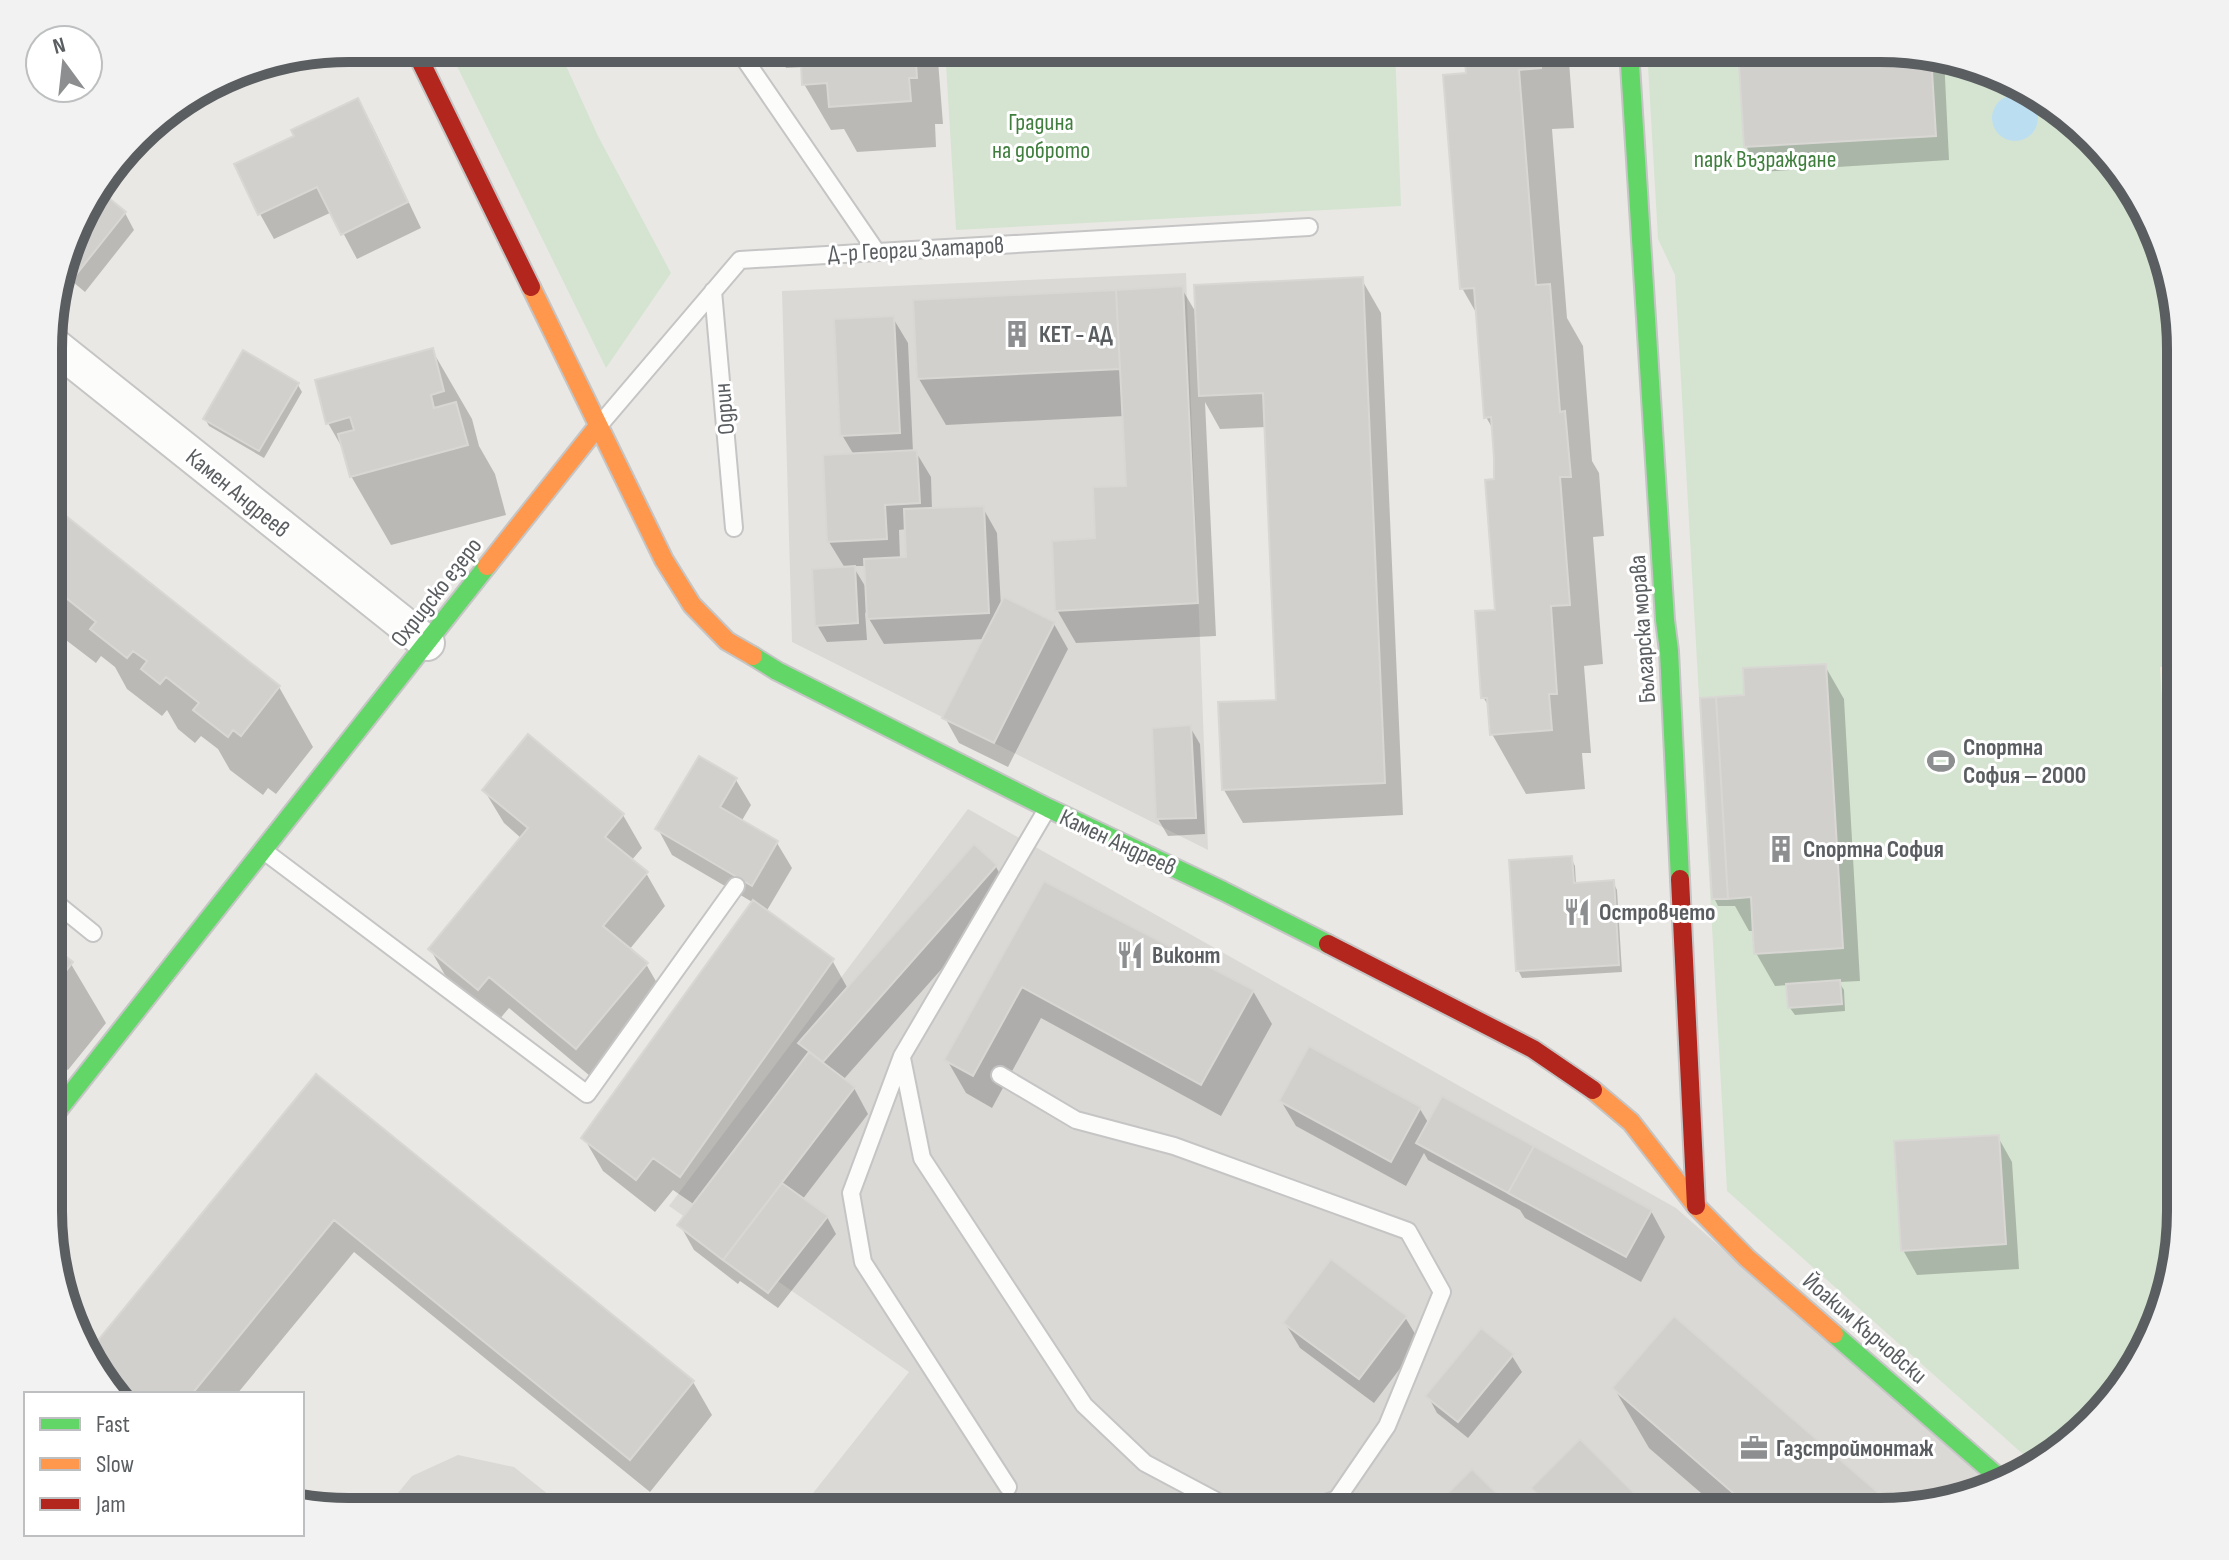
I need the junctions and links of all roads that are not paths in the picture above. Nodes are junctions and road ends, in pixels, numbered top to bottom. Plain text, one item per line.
1 (421, 62) edge
2 (747, 62) edge
3 (1630, 62) edge
4 (1309, 227) dead end
5 (876, 251) junction
6 (713, 291) junction
7 (62, 352) edge
8 (598, 426) junction
9 (734, 528) dead end
10 (427, 643) junction
11 (1048, 808) junction
12 (263, 850) junction
13 (736, 886) dead end
14 (62, 908) edge
15 (93, 933) dead end
16 (902, 1056) junction
17 (1000, 1075) dead end
18 (62, 1105) edge
19 (1696, 1206) junction
20 (1995, 1474) edge
21 (1008, 1487) dead end
22 (1211, 1498) edge
23 (1338, 1498) edge

1 - 8 street
2 - 5 lane
3 - 19 street, Българска морава
4 - 5 lane, Д-р Георги Златаров
5 - 6 lane, Д-р Георги Златаров
6 - 8 lane, Д-р Георги Златаров
6 - 9 lane, Одрин
7 - 10 street, Камен Андреев
8 - 10 street, Охридско езеро
8 - 11 street, Камен Андреев
10 - 12 street, Охридско езеро
11 - 16 lane
11 - 19 street, Камен Андреев
12 - 13 lane
12 - 18 street, Охридско езеро
14 - 15 lane
16 - 21 lane
16 - 22 lane
17 - 23 lane
19 - 20 street, Йоаким Кърчовски

